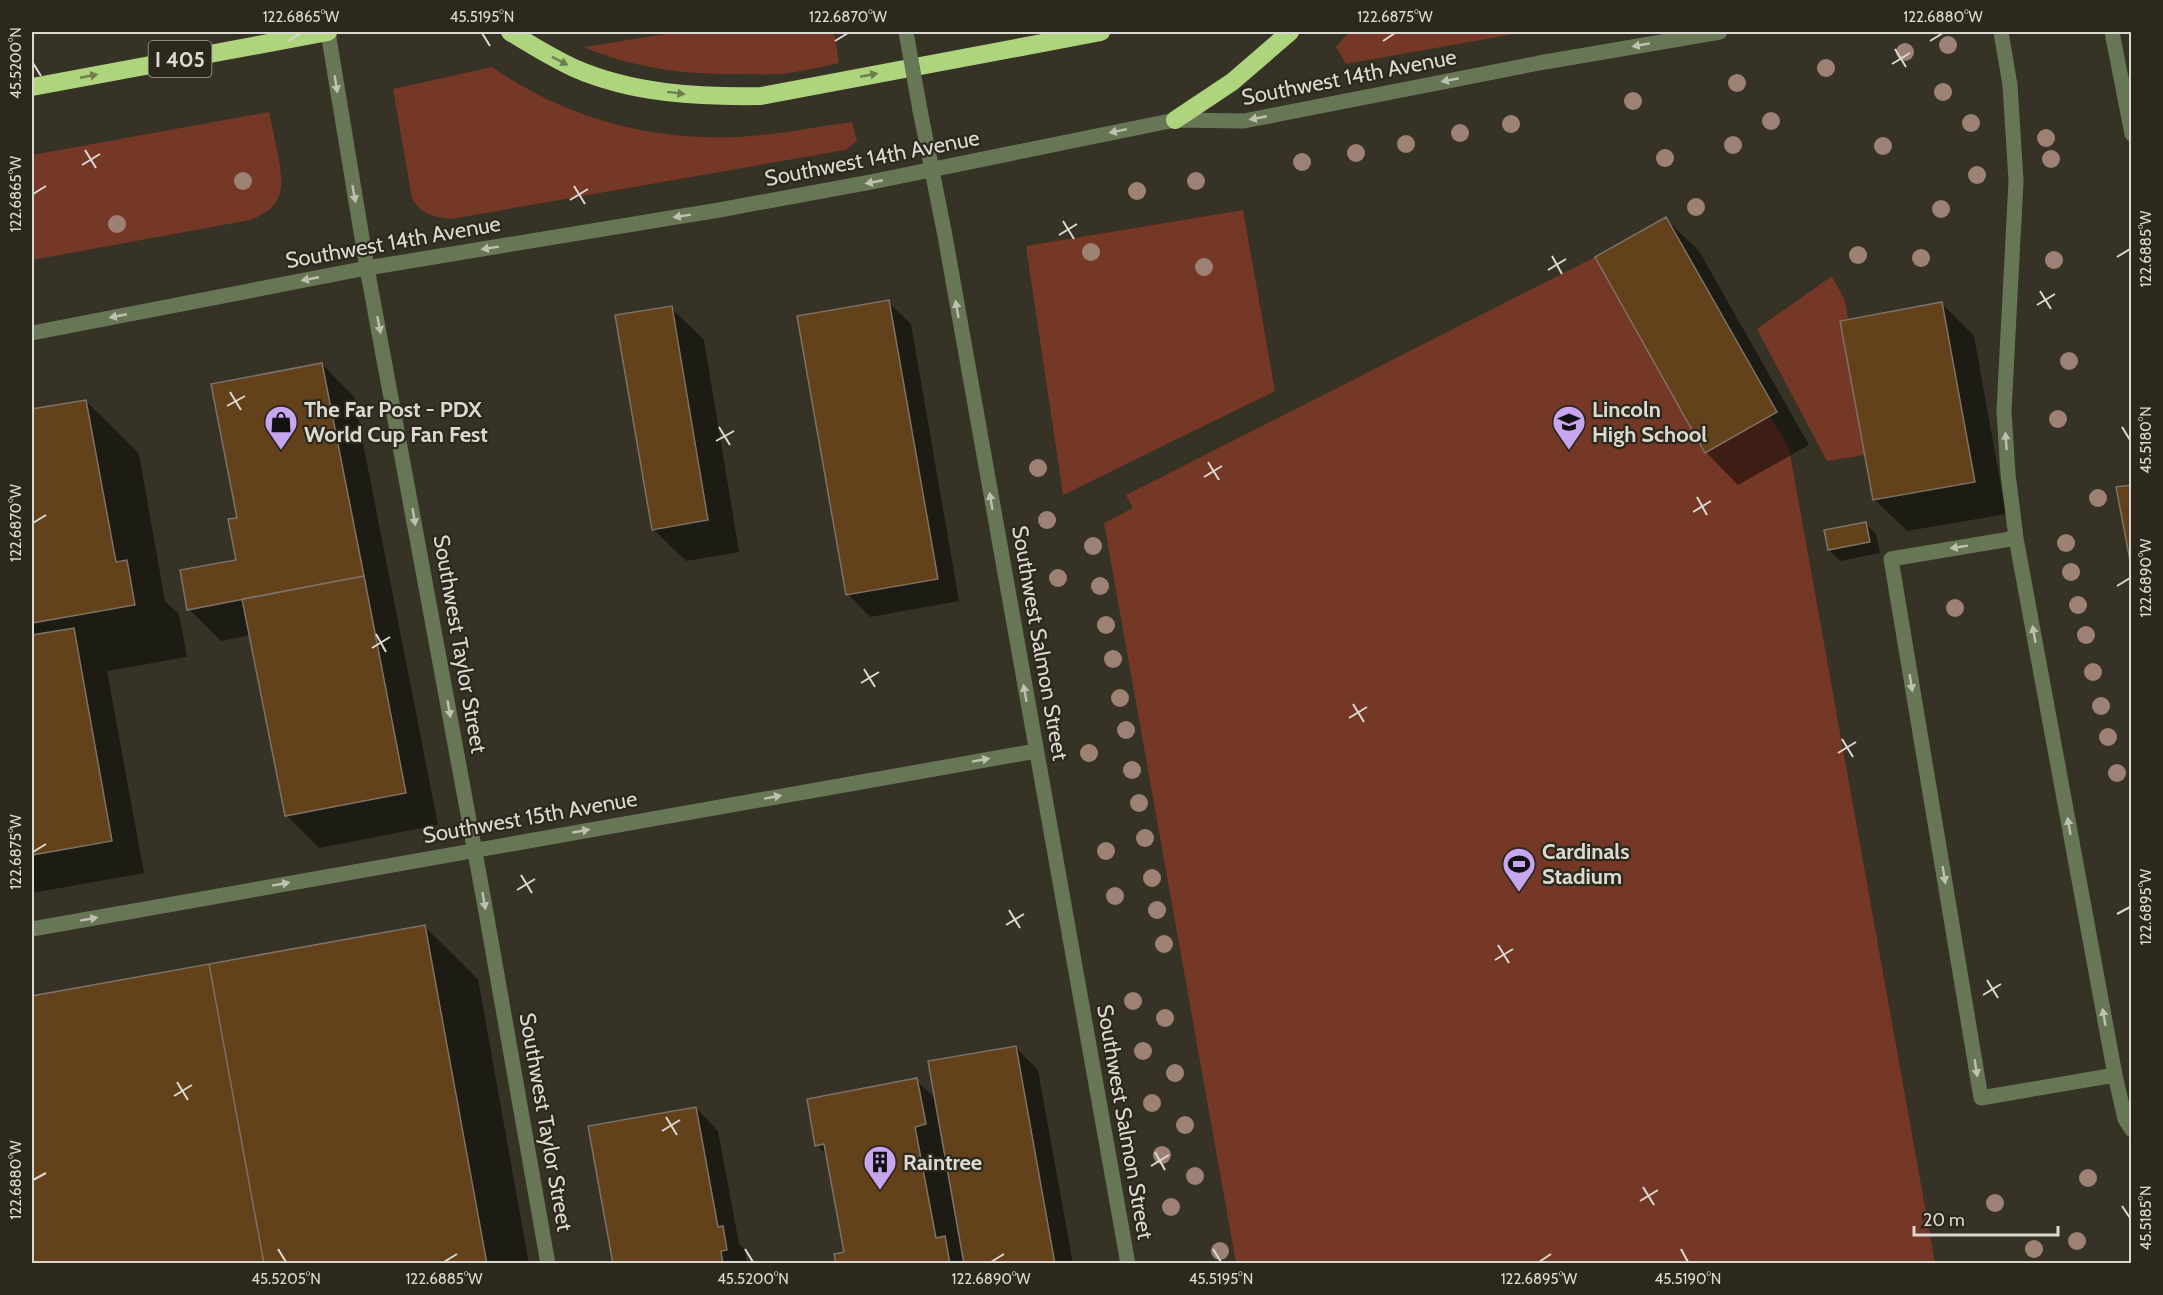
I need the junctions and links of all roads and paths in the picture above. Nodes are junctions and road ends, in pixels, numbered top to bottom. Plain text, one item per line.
1 (328, 32) edge
2 (510, 32) edge
3 (906, 32) edge
4 (1101, 32) edge
5 (1290, 32) edge
6 (1720, 32) edge
7 (2001, 32) edge
8 (2112, 32) edge
9 (32, 87) edge
10 (1175, 120) junction
11 (2132, 134) edge
12 (932, 171) junction
13 (367, 268) junction
14 (32, 333) edge
15 (2016, 538) junction
16 (1036, 751) junction
17 (475, 850) junction
18 (32, 929) edge
19 (2115, 1075) junction
20 (2132, 1130) edge
21 (548, 1263) edge
22 (1128, 1263) edge

9 -> 1 highway, I 405
1 -> 13 street, Southwest Taylor Street
2 -> 4 highway
3 - 12 street, Southwest Salmon Street, bridge
5 - 10 highway
6 -> 10 street, Southwest 14th Avenue
15 -> 7 street
8 - 11 street
10 -> 12 street, Southwest 14th Avenue
12 -> 13 street, Southwest 14th Avenue
16 -> 12 street, Southwest Salmon Street
13 -> 14 street, Southwest 14th Avenue
13 -> 17 street, Southwest Taylor Street
19 -> 15 street
15 -> 19 street
17 -> 16 street, Southwest 15th Avenue
16 - 22 street, Southwest Salmon Street
18 -> 17 street, Southwest 15th Avenue
17 -> 21 street, Southwest Taylor Street
19 - 20 street

